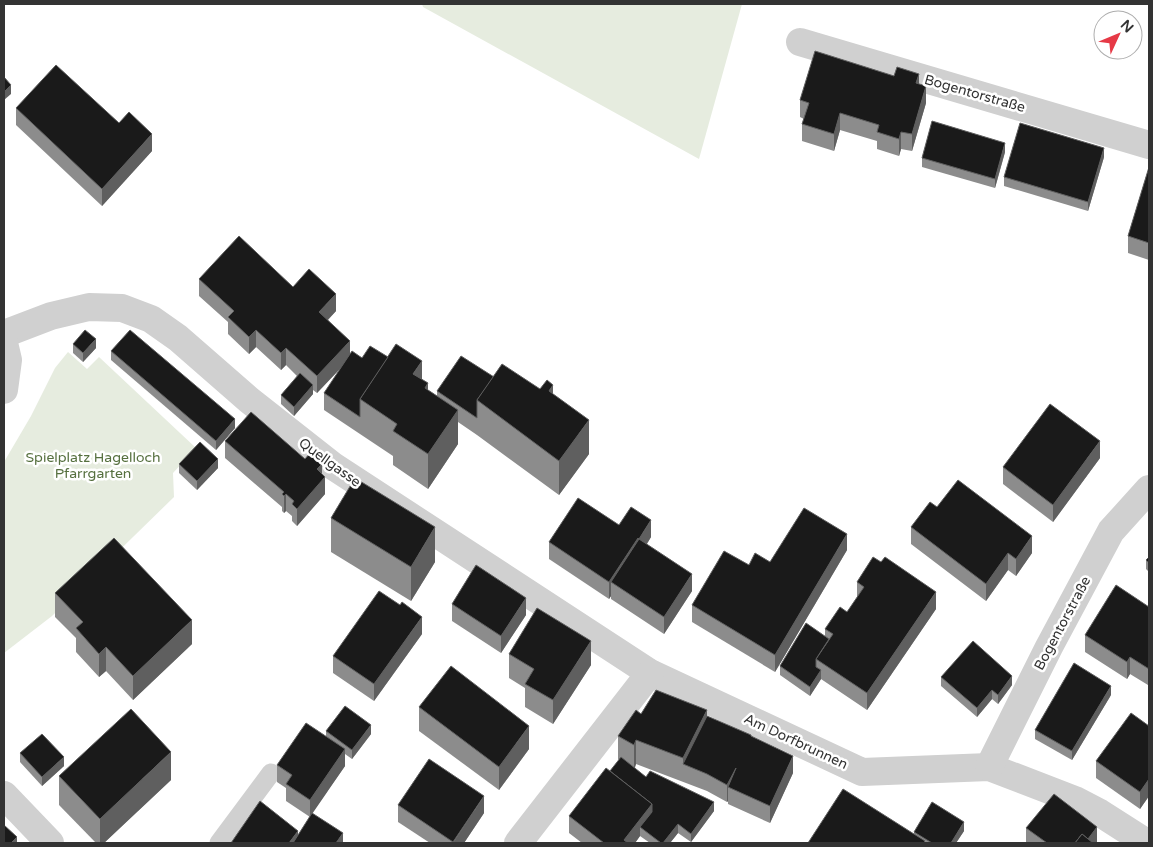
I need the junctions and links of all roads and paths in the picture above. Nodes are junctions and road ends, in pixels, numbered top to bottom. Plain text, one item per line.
1 (800, 42) dead end
2 (1149, 145) edge
3 (4, 334) edge
4 (4, 343) edge
5 (4, 390) edge
6 (1149, 489) edge
7 (650, 673) junction
8 (989, 767) junction
9 (271, 772) dead end
10 (4, 795) edge
11 (1124, 835) edge
12 (50, 843) edge
13 (219, 843) edge
14 (518, 843) edge
15 (1147, 843) edge

1 - 2 street, Bogentorstraße
3 - 7 street, Quellgasse
4 - 5 street
6 - 8 street, Bogentorstraße
7 - 8 street, Am Dorfbrunnen
7 - 14 street
8 - 11 street, Am Dorfbrunnen
9 - 13 lane
10 - 12 street
11 - 15 street, Am Dorfbrunnen

